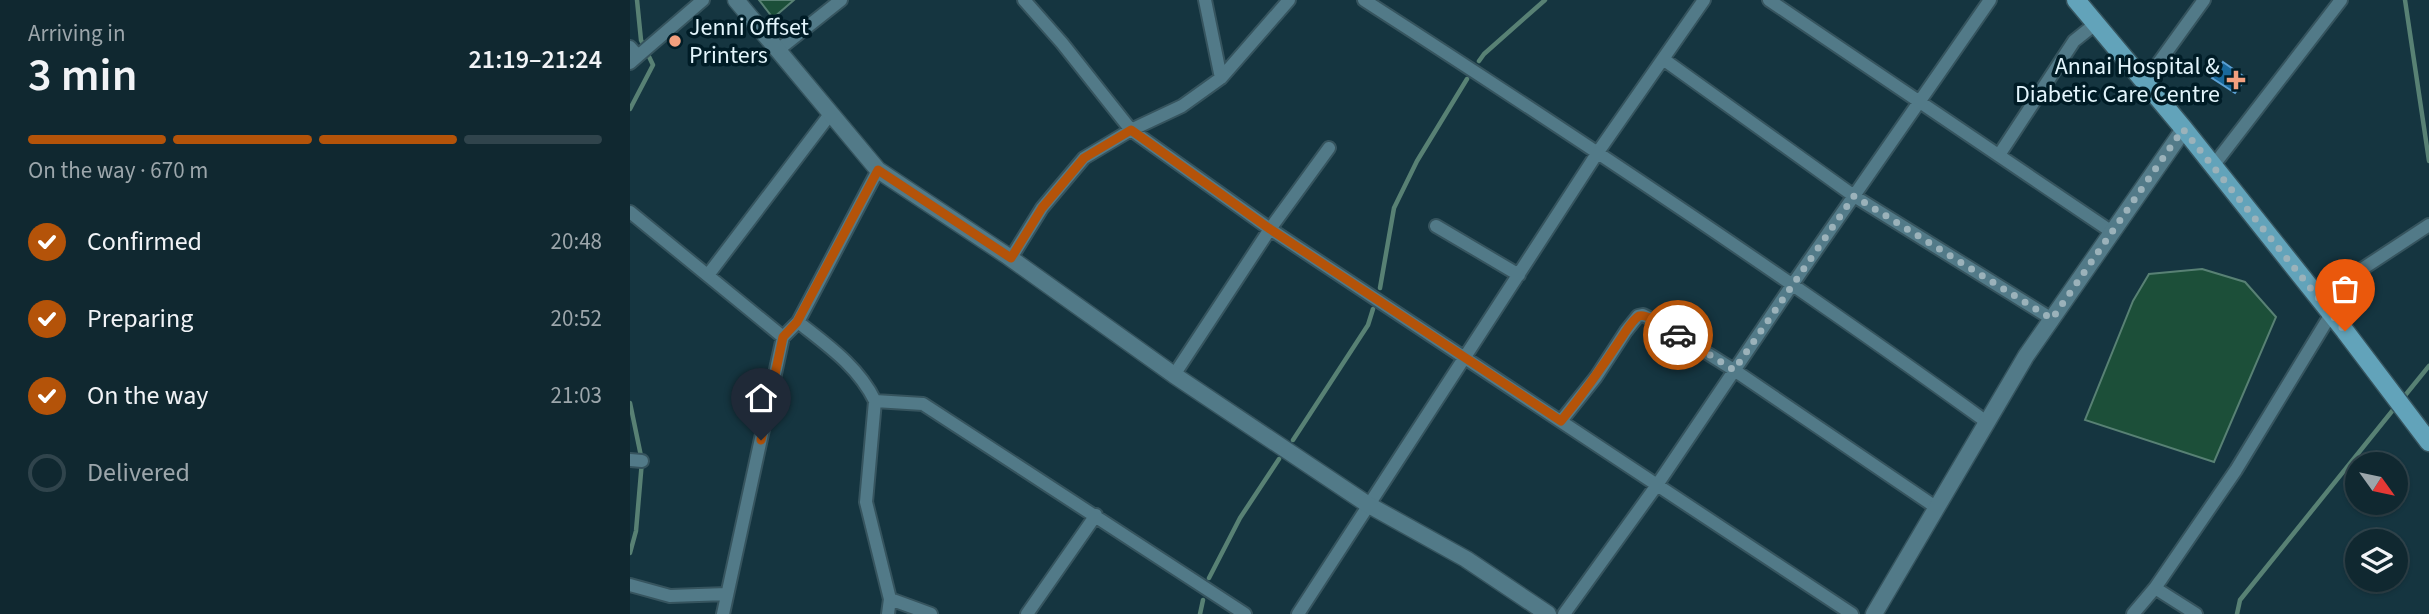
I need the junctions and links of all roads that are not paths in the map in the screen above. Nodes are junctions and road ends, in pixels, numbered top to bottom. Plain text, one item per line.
1 (703, 0) edge
2 (736, 0) edge
3 (841, 0) edge
4 (1024, 0) edge
5 (1205, 0) edge
6 (1289, 0) edge
7 (1364, 0) edge
8 (1704, 0) edge
9 (1769, 0) edge
10 (1990, 0) edge
11 (2076, 0) edge
12 (2204, 0) edge
13 (2341, 0) edge
14 (2094, 25) junction
15 (778, 50) junction
16 (633, 56) edge
17 (1663, 60) junction
18 (1221, 78) junction
19 (2144, 83) junction
20 (1919, 101) junction
21 (831, 113) junction
22 (2183, 129) junction
23 (1131, 130) junction
24 (1329, 148) dead end
25 (1598, 152) junction
26 (1999, 155) junction
27 (2213, 166) junction
28 (878, 170) junction
29 (1854, 196) junction
30 (630, 212) edge
31 (2429, 225) edge
32 (1436, 226) dead end
33 (1270, 229) junction
34 (2112, 232) junction
35 (1011, 258) junction
36 (708, 275) junction
37 (1519, 275) junction
38 (1792, 285) junction
39 (2318, 298) junction
40 (2331, 314) junction
41 (2052, 319) junction
42 (797, 322) junction
43 (783, 337) junction
44 (1466, 357) junction
45 (1734, 370) junction
46 (1174, 375) junction
47 (875, 401) junction
48 (1561, 421) junction
49 (1988, 423) junction
50 (2429, 442) edge
51 (1657, 485) junction
52 (1367, 504) junction
53 (1937, 509) junction
54 (1095, 516) junction
55 (630, 585) edge
56 (2155, 588) junction
57 (890, 599) junction
58 (727, 607) edge
59 (888, 614) edge
60 (931, 614) edge
61 (1027, 614) edge
62 (1245, 614) edge
63 (1298, 614) edge
64 (1548, 614) edge
65 (1563, 614) edge
66 (1852, 614) edge
67 (1874, 614) edge
68 (2133, 614) edge
69 (2196, 614) edge

1 - 16 street
2 - 15 street
3 - 15 street
4 - 23 street
5 - 18 street
6 - 18 street
7 - 25 street
8 - 17 street
9 - 20 street
10 - 20 street
11 - 14 main road
12 - 19 street
13 - 27 street
14 - 19 main road
14 - 26 street
15 - 21 street
17 - 25 street
17 - 29 street
18 - 23 street
19 - 22 main road
20 - 26 street
20 - 29 street
21 - 28 street
21 - 36 street
22 - 27 main road
22 - 34 street
23 - 33 street
23 - 35 street
24 - 33 street
25 - 37 street
25 - 38 street
26 - 34 street
27 - 39 main road
28 - 35 street
28 - 42 street
29 - 38 street
29 - 41 street
30 - 36 street
31 - 39 street
32 - 37 street
33 - 44 street
33 - 46 street
34 - 41 street
35 - 46 street
36 - 43 street
37 - 44 street
38 - 45 street
38 - 49 street
39 - 40 main road
40 - 50 main road
40 - 56 street
41 - 49 street
42 - 43 street
42 - 47 street
43 - 58 street
44 - 48 street
44 - 52 street
45 - 48 street
45 - 51 street
45 - 53 street
46 - 52 street
47 - 54 street
47 - 57 street
48 - 51 street
49 - 53 street
51 - 65 street
51 - 66 street
52 - 63 street
52 - 64 street
53 - 67 street
54 - 61 street
54 - 62 street
55 - 58 street
56 - 68 street
56 - 69 street
57 - 59 street
57 - 60 street

